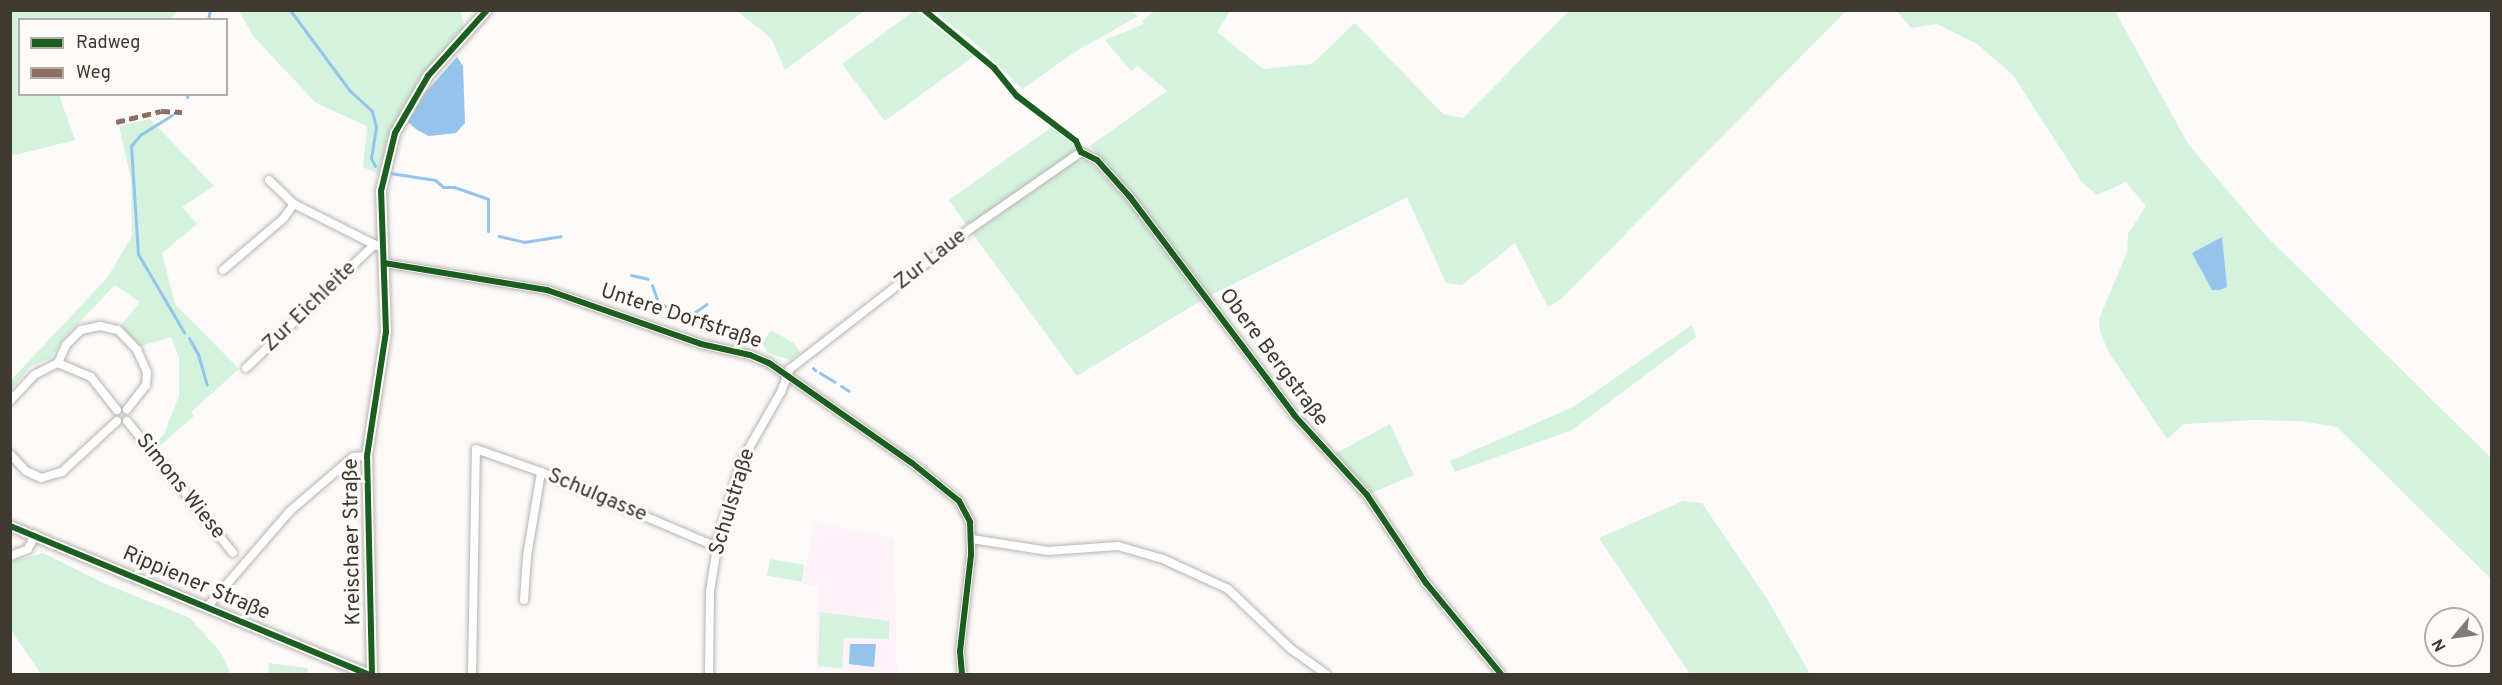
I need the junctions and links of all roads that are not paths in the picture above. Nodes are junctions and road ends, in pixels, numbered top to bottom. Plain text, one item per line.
1 (487, 10) edge
2 (1081, 152) joint
3 (269, 180) dead end
4 (294, 204) junction
5 (378, 247) junction
6 (384, 263) junction
7 (224, 270) dead end
8 (58, 363) junction
9 (246, 368) dead end
10 (787, 375) junction
11 (10, 401) edge
12 (117, 410) junction
13 (127, 410) junction
14 (117, 421) junction
15 (128, 422) junction
16 (10, 454) edge
17 (367, 456) junction
18 (541, 472) junction
19 (10, 526) edge
20 (35, 535) junction
21 (972, 538) junction
22 (717, 547) junction
23 (233, 554) dead end
24 (10, 556) edge
25 (525, 600) dead end
26 (208, 606) junction
27 (367, 675) edge
28 (372, 675) edge
29 (472, 675) edge
30 (709, 675) edge
31 (962, 675) edge
32 (1326, 675) edge
33 (1501, 675) edge

1 - 5 main road, Kreischaer Straße
2 - 10 street, Zur Laue
2 - 33 street, Obere Bergstraße
3 - 4 street, Zur Eichleite
4 - 5 street, Zur Eichleite
4 - 7 street
5 - 6 main road, Kreischaer Straße
5 - 9 street, Zur Eichleite
6 - 10 street, Untere Dorfstraße
6 - 17 main road, Kreischaer Straße
8 - 11 street
8 - 12 street
8 - 13 street, Simons Wiese
10 - 21 street, Untere Dorfstraße
10 - 22 street, Schulstraße
12 - 13 street, Simons Wiese
12 - 14 street, Simons Wiese
13 - 15 street, Simons Wiese
14 - 15 street, Simons Wiese
14 - 16 street, Simons Wiese
15 - 23 street, Simons Wiese
17 - 26 street, Kreischaer Straße
17 - 28 main road, Kreischaer Straße
18 - 22 street, Schulgasse
18 - 25 street
18 - 29 street, Schulgasse
19 - 20 main road, Rippiener Straße
20 - 24 street
20 - 26 main road, Rippiener Straße
21 - 31 street
21 - 32 street
22 - 30 street, Schulstraße
26 - 27 main road, Rippiener Straße

